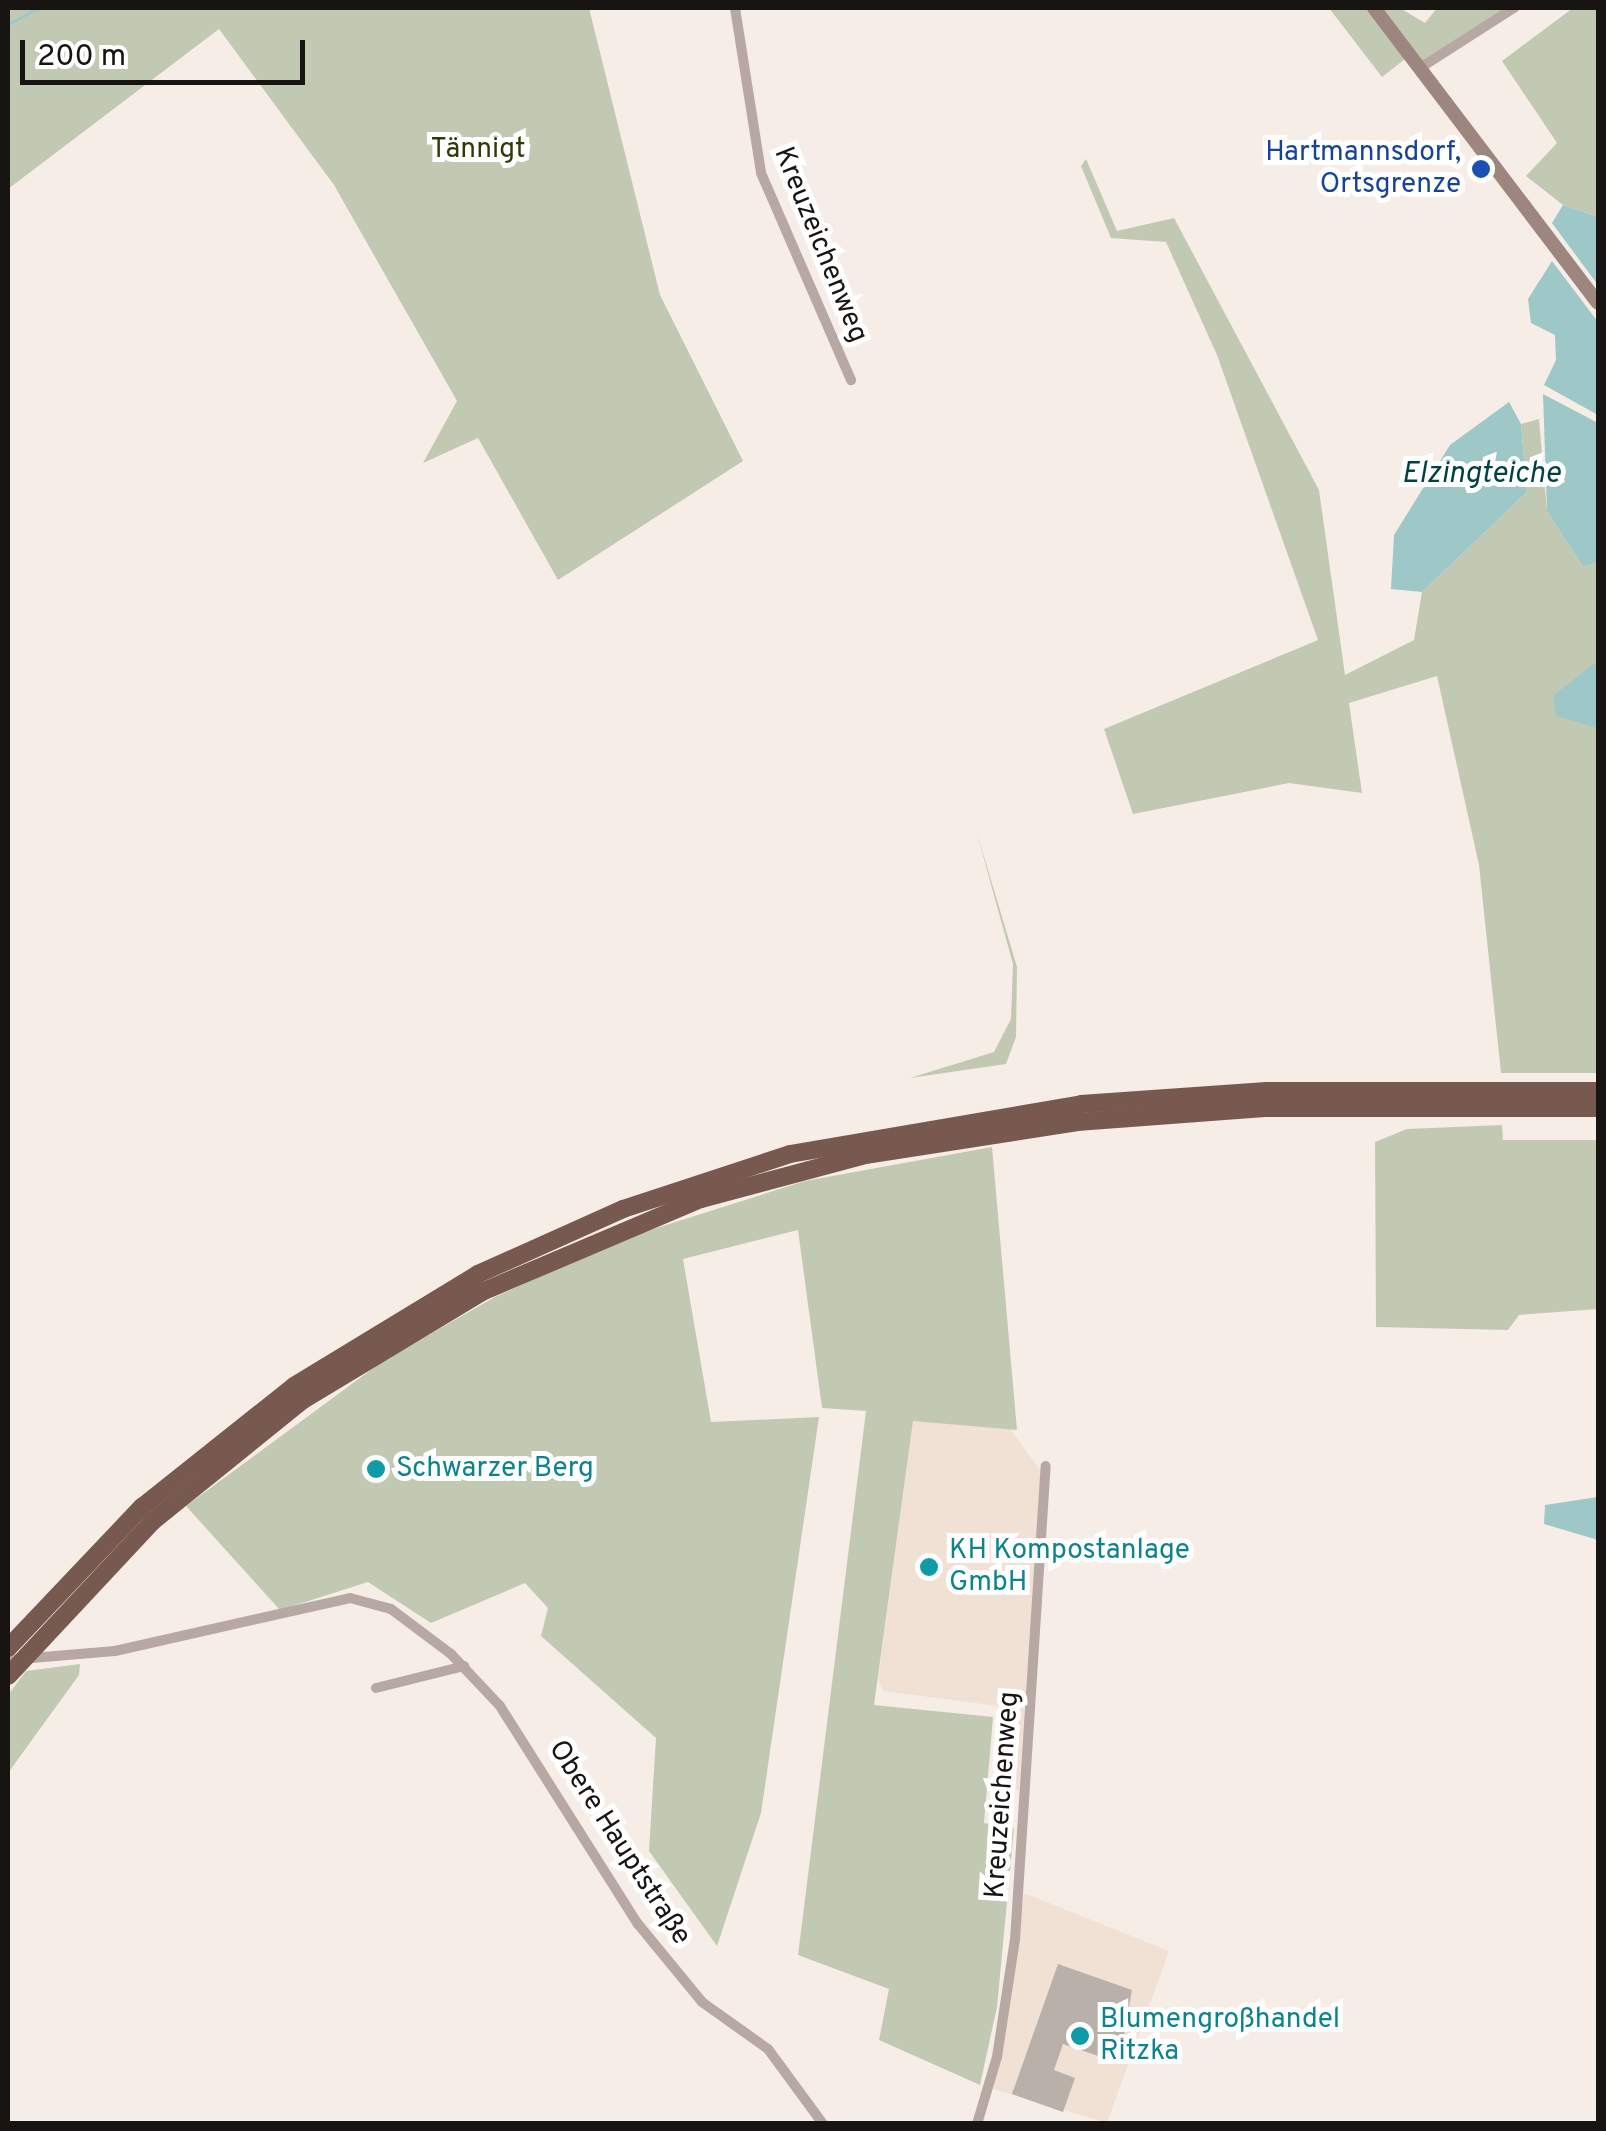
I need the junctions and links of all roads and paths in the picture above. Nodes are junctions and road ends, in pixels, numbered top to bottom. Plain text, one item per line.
1 (735, 8) edge
2 (1374, 8) edge
3 (1514, 8) edge
4 (1420, 68) junction
5 (1598, 303) edge
6 (851, 380) dead end
7 (1598, 1090) edge
8 (1598, 1108) edge
9 (1046, 1466) dead end
10 (8, 1648) edge
11 (8, 1660) edge
12 (464, 1666) junction
13 (8, 1676) edge
14 (376, 1688) dead end
15 (823, 2124) edge
16 (976, 2124) edge

1 - 6 street, Kreuzeichenweg
2 - 4 main road
3 - 4 street
4 - 5 main road
7 - 10 highway
8 - 13 highway
9 - 16 street, Kreuzeichenweg
11 - 12 street, Obere Hauptstraße
12 - 14 street
12 - 15 street, Obere Hauptstraße

